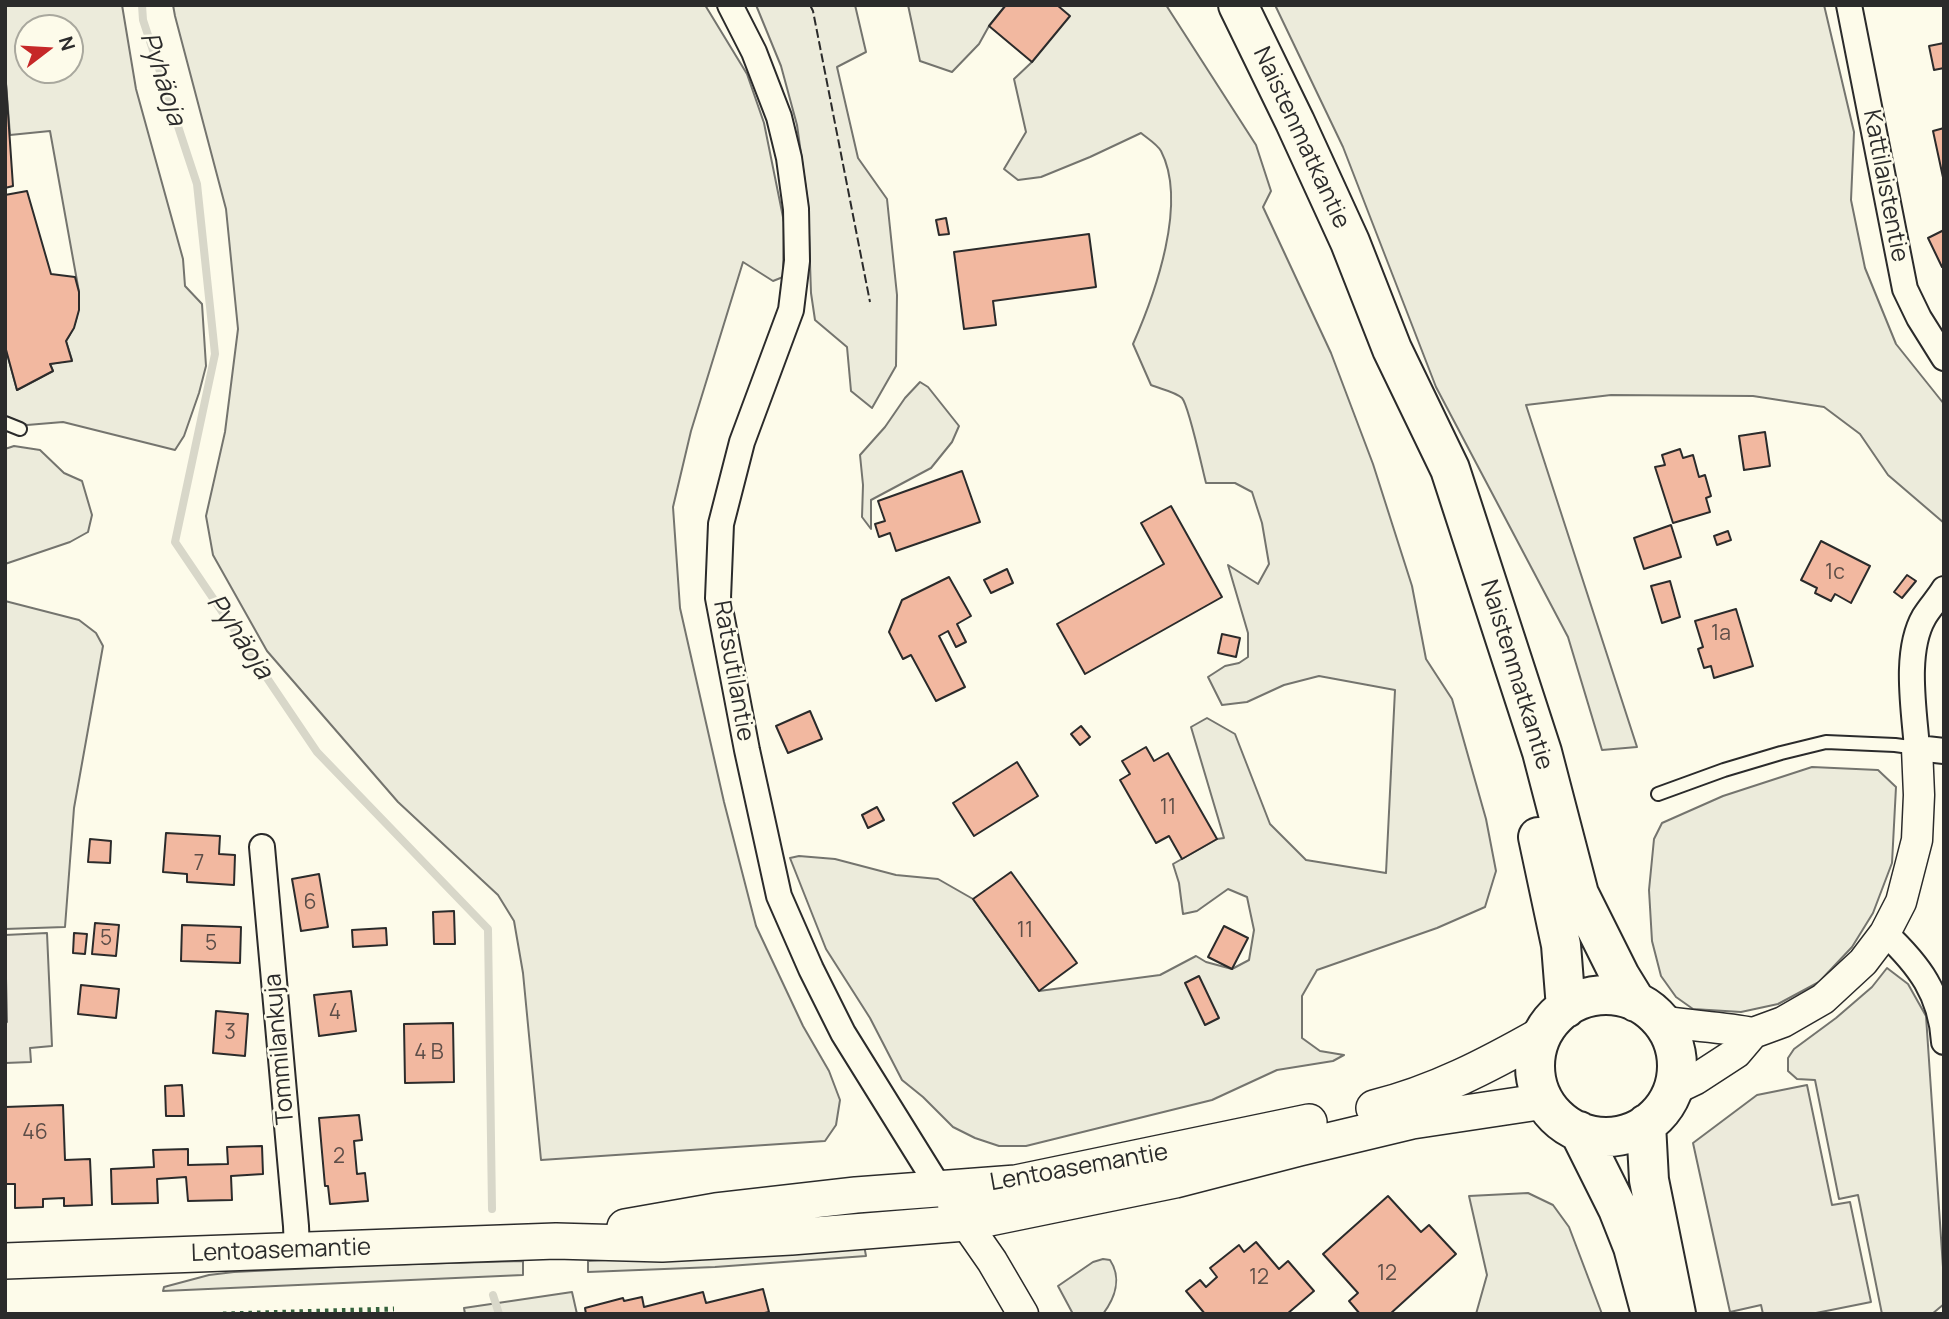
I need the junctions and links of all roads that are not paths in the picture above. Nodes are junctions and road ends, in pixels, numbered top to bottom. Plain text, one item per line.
1 (730, 5) edge
2 (1238, 5) edge
3 (1849, 5) edge
4 (1392, 349) junction
5 (1944, 358) edge
6 (5, 423) edge
7 (20, 429) dead end
8 (1944, 589) edge
9 (1931, 750) edge
10 (1658, 794) dead end
11 (262, 848) dead end
12 (1885, 933) junction
13 (1648, 1011) junction
14 (1554, 1021) junction
15 (1753, 1033) junction
16 (1944, 1042) edge
17 (1673, 1090) junction
18 (1545, 1101) junction
19 (1646, 1124) junction
20 (1579, 1132) junction
21 (940, 1189) junction
22 (965, 1223) junction
23 (556, 1241) junction
24 (297, 1250) junction
25 (5, 1261) edge
26 (1023, 1314) edge
27 (1651, 1314) edge
28 (1676, 1314) edge

1 - 21 street, Ratsutilantie
2 - 4 main road, Naistenmatkantie
3 - 5 street, Kattilaistentie
4 - 13 main road, Naistenmatkantie
4 - 14 main road, Naistenmatkantie
6 - 7 lane
8 - 9 street
9 - 10 lane
9 - 12 street
11 - 24 street, Tommilankuja
12 - 15 street
12 - 16 street
13 - 14 main road
13 - 15 street
13 - 17 main road
14 - 18 main road
14 - 21 main road, Lentoasemantie
15 - 17 street
17 - 19 main road
18 - 20 main road
18 - 22 main road, Lentoasemantie
19 - 20 main road
19 - 28 main road
20 - 27 main road
21 - 22 street
21 - 23 main road, Lentoasemantie
22 - 23 main road, Lentoasemantie
22 - 26 street
23 - 24 main road, Lentoasemantie
24 - 25 main road, Lentoasemantie

